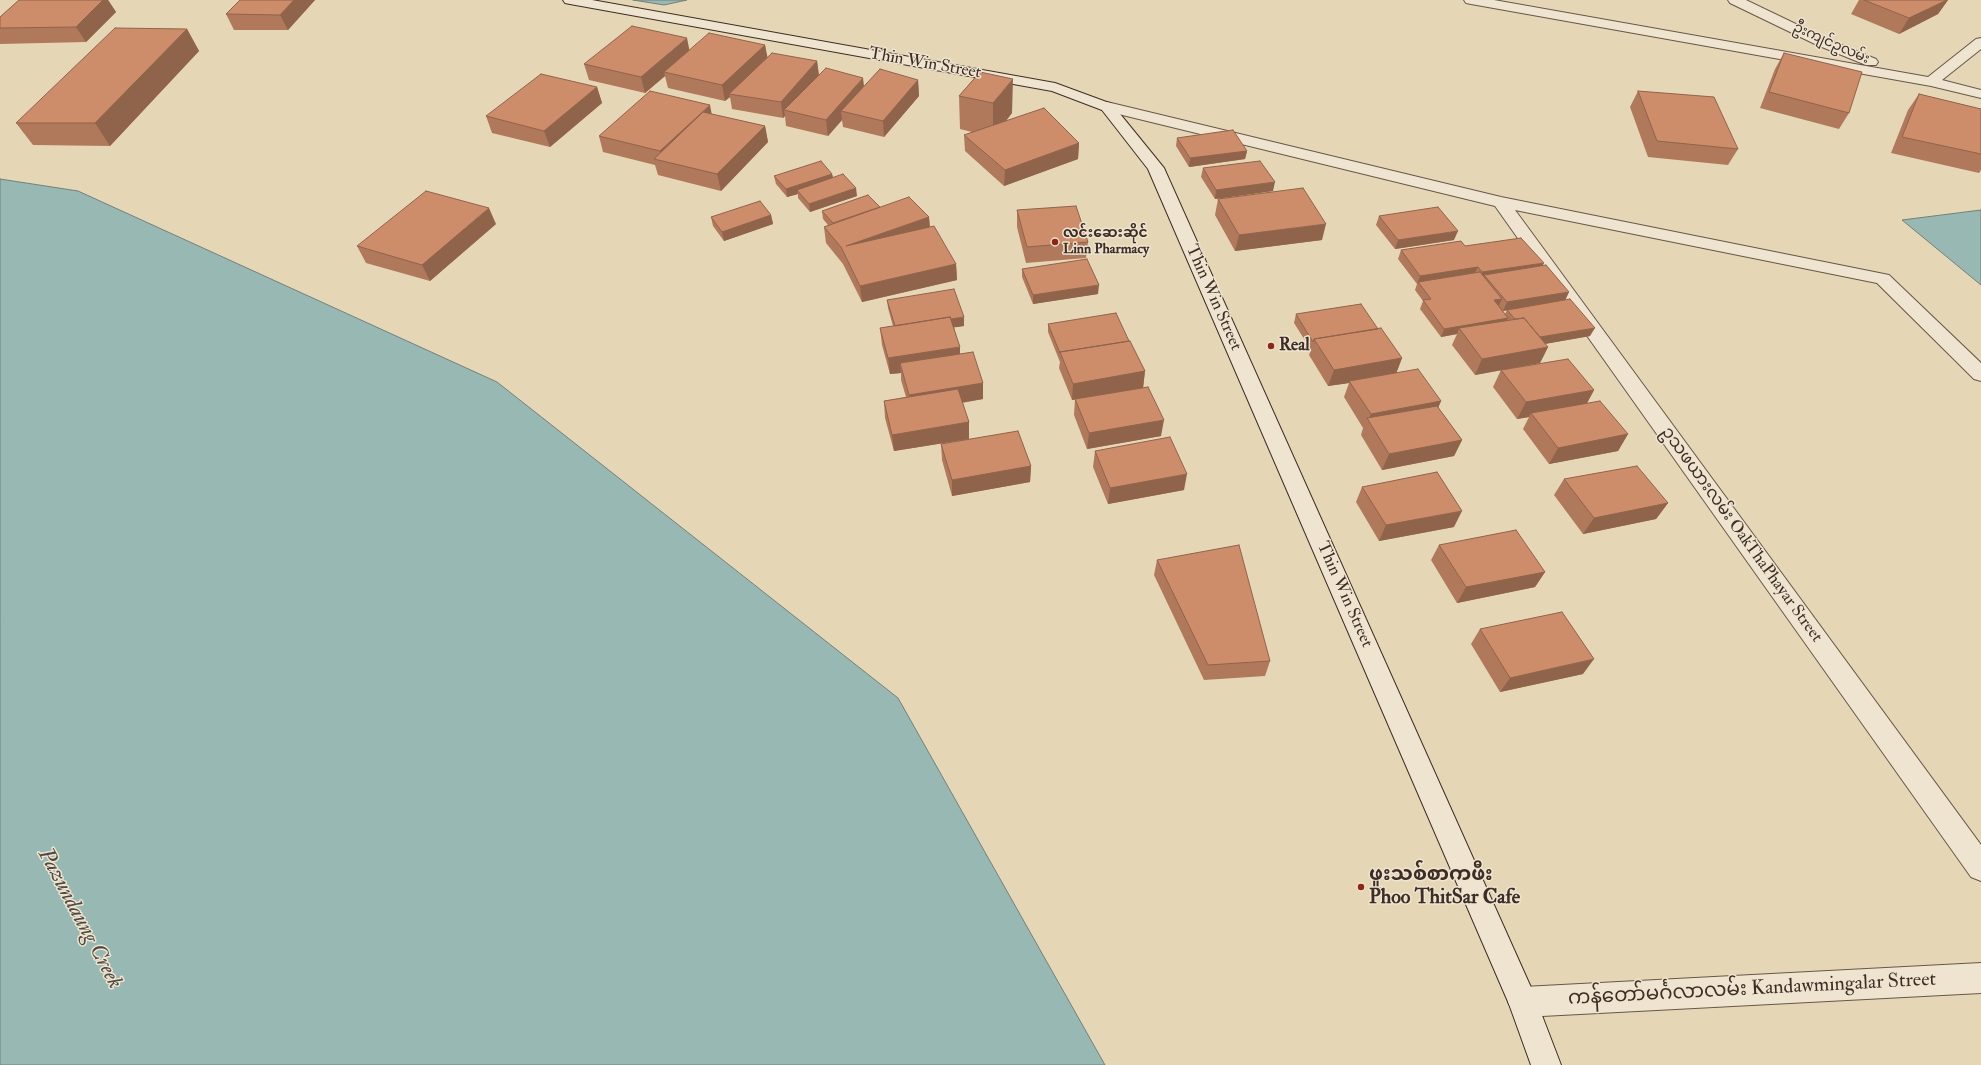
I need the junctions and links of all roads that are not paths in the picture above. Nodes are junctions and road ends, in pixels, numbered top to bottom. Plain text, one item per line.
1 (570, 0) edge
2 (1471, 0) edge
3 (1734, 0) edge
4 (1981, 42) edge
5 (1931, 82) junction
6 (1981, 94) edge
7 (1107, 107) junction
8 (1501, 202) junction
9 (1981, 374) edge
10 (1981, 868) edge
11 (1981, 978) edge
12 (1523, 1002) junction
13 (1546, 1065) edge

1 - 7 street, Thin Win Street
2 - 5 street
3 - 5 street, ဦးကျင်ဥလမ်း
4 - 5 street
5 - 6 street
7 - 8 street
7 - 12 street, Thin Win Street
8 - 9 street
8 - 10 street, ဥသဖယားလမ်း OakThaPhayar Street
11 - 12 street, ကန်တော်မင်္ဂလာလမ်း Kandawmingalar Street
12 - 13 street, Thin Win Street

